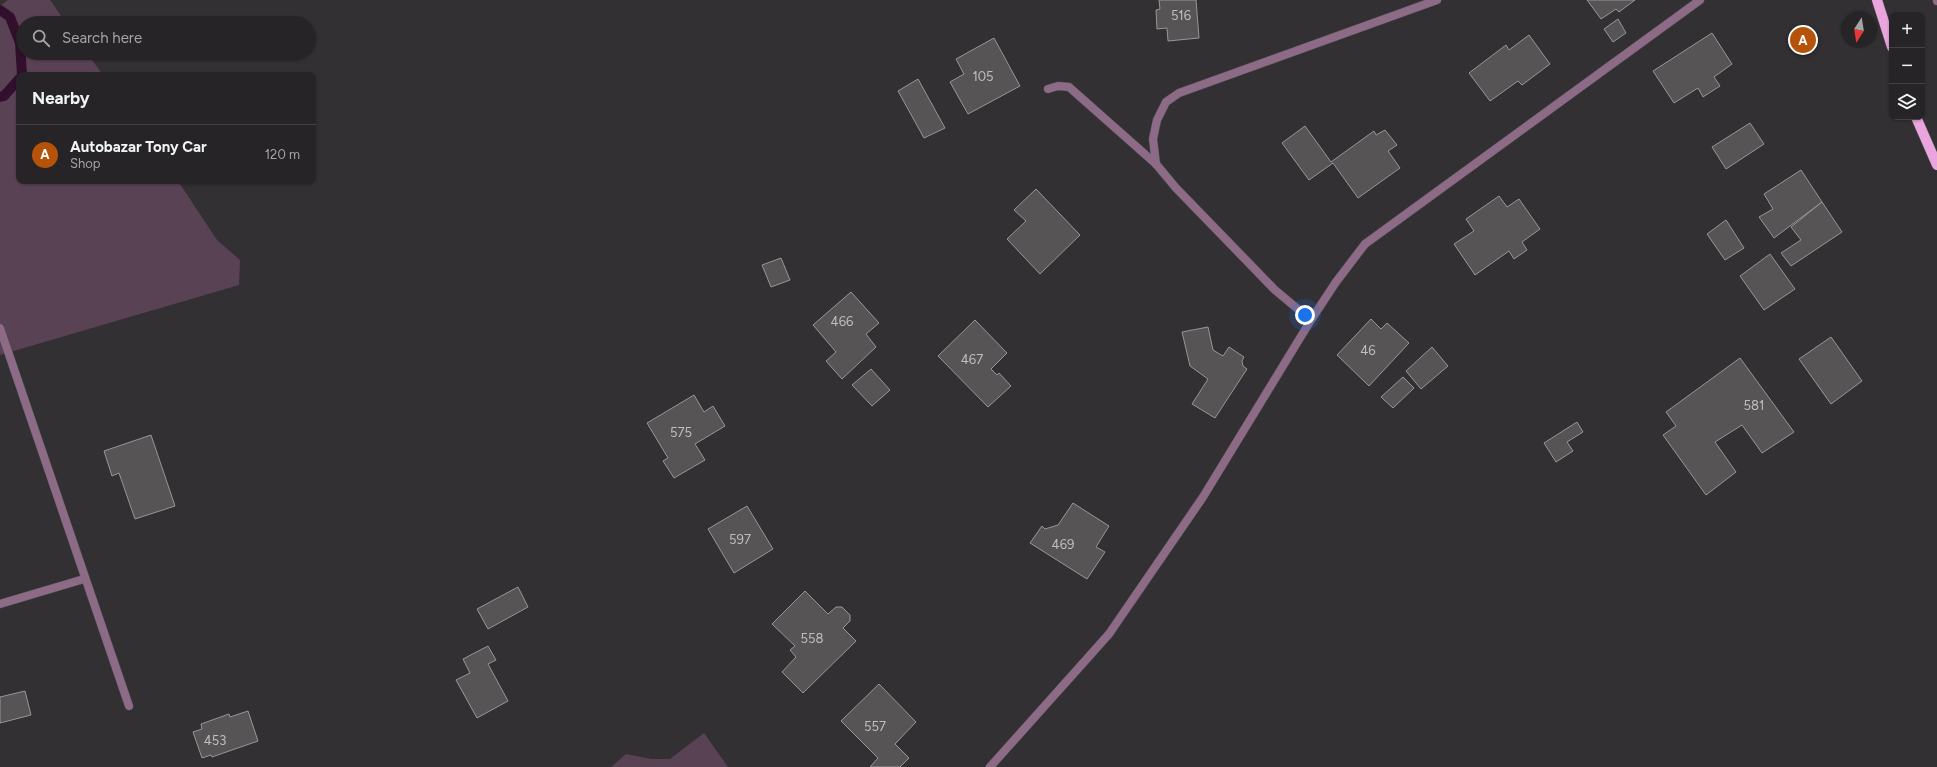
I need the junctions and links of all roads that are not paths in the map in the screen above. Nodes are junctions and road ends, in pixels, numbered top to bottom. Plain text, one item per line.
1 (1437, 0) edge
2 (1700, 0) edge
3 (1877, 0) edge
4 (1889, 38) edge
5 (1048, 89) dead end
6 (1917, 120) edge
7 (1156, 164) junction
8 (1937, 165) edge
9 (1311, 320) junction
10 (0, 328) edge
11 (84, 579) junction
12 (0, 604) edge
13 (129, 706) dead end
14 (990, 767) edge

1 - 7 street
2 - 9 street
3 - 4 main road
5 - 7 street
6 - 8 main road
7 - 9 street
9 - 14 street
10 - 11 street
11 - 12 street
11 - 13 street

